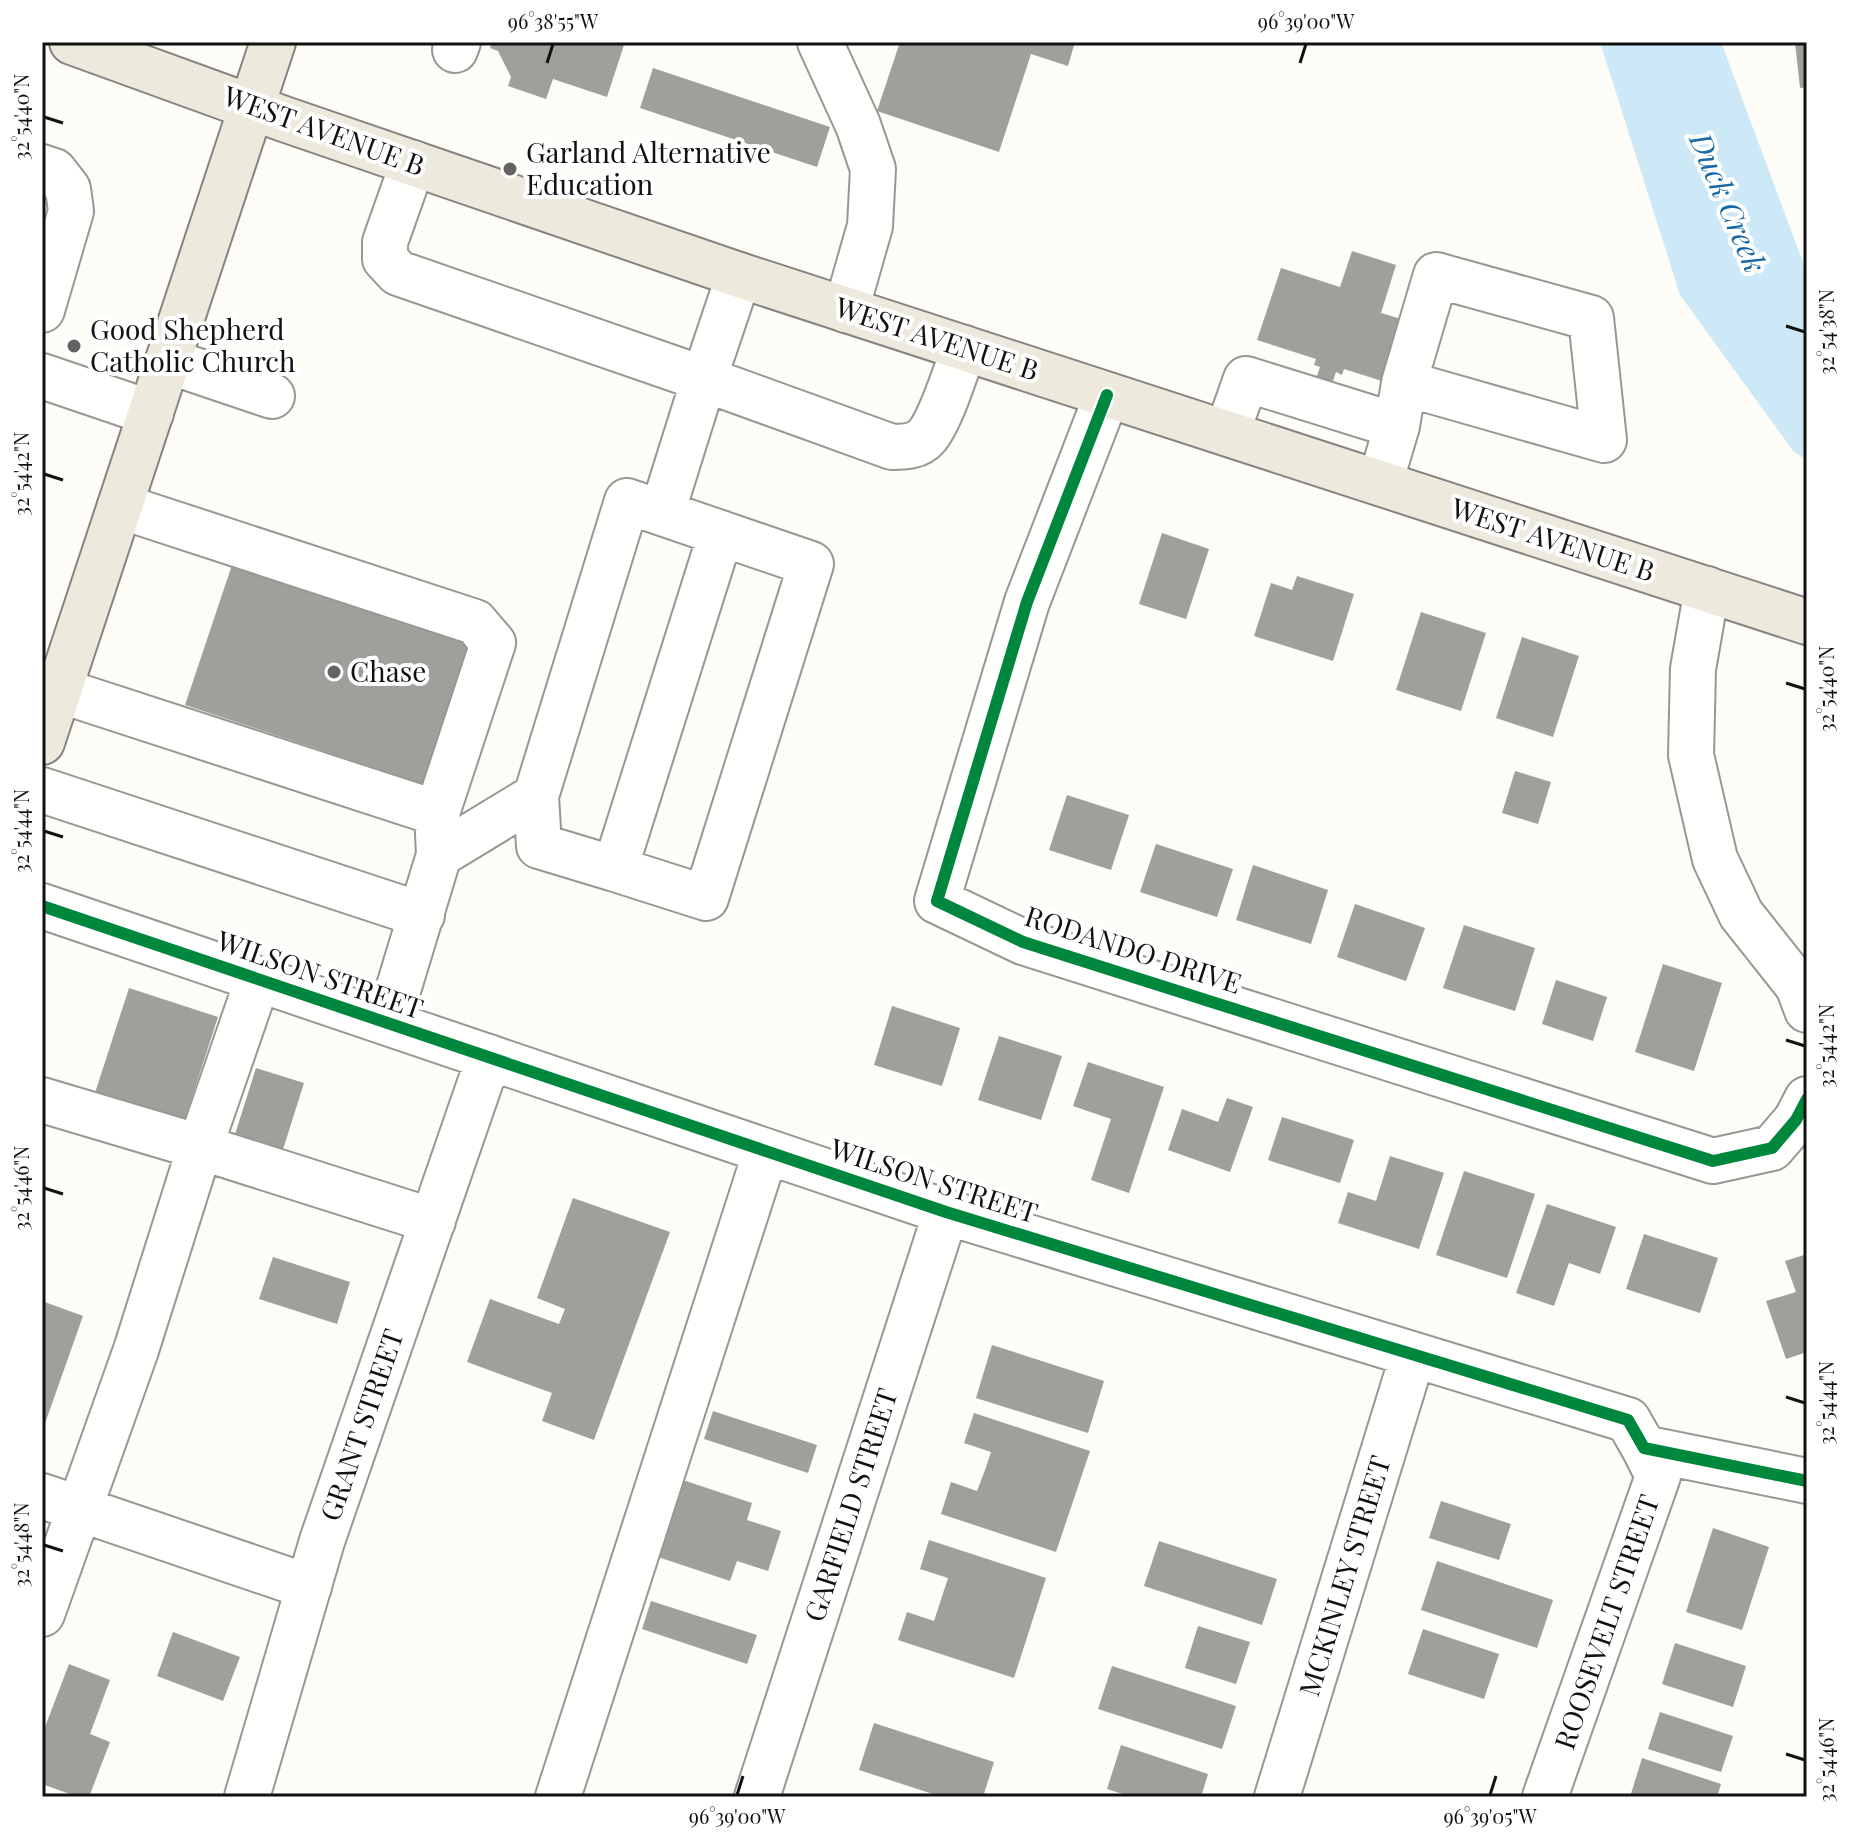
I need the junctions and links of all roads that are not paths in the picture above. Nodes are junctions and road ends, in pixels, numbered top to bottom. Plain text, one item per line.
1 (72, 42) edge
2 (273, 42) edge
3 (820, 42) edge
4 (252, 106) junction
5 (413, 163) junction
6 (42, 167) edge
7 (739, 275) junction
8 (42, 310) edge
9 (846, 310) junction
10 (964, 348) junction
11 (168, 361) junction
12 (42, 376) edge
13 (704, 379) junction
14 (1404, 383) junction
15 (1107, 395) junction
16 (272, 396) dead end
17 (151, 413) junction
18 (1397, 426) junction
19 (1227, 433) junction
20 (1380, 483) junction
21 (120, 506) junction
22 (662, 513) junction
23 (721, 533) junction
24 (1707, 589) junction
25 (1807, 622) edge
26 (59, 690) junction
27 (42, 742) edge
28 (42, 790) edge
29 (536, 796) junction
30 (438, 834) junction
31 (615, 869) junction
32 (42, 906) edge
33 (422, 915) junction
34 (258, 979) junction
35 (1807, 1010) edge
36 (388, 1023) junction
37 (489, 1057) junction
38 (1807, 1099) edge
39 (42, 1100) edge
40 (200, 1147) junction
41 (766, 1151) junction
42 (946, 1212) junction
43 (433, 1221) junction
44 (1413, 1355) junction
45 (1644, 1448) junction
46 (1807, 1481) edge
47 (61, 1502) edge
48 (309, 1587) junction
49 (42, 1614) edge
50 (247, 1797) edge
51 (558, 1797) edge
52 (757, 1797) edge
53 (1277, 1797) edge
54 (1545, 1797) edge

1 - 4 main road, WEST AVENUE B
2 - 4 main road
3 - 9 street
4 - 5 main road, WEST AVENUE B
4 - 11 main road
5 - 7 main road, WEST AVENUE B
5 - 13 street
6 - 8 street
7 - 9 main road, WEST AVENUE B
7 - 13 street
9 - 10 main road, WEST AVENUE B
10 - 13 street
10 - 15 main road, WEST AVENUE B
11 - 16 street
11 - 17 main road
12 - 17 street
13 - 22 street
14 - 14 street
14 - 18 street
15 - 19 main road, WEST AVENUE B
15 - 38 street, RODANDO DRIVE
17 - 21 main road
18 - 19 street
18 - 20 street
19 - 20 main road, WEST AVENUE B
20 - 24 main road, WEST AVENUE B
21 - 26 main road
21 - 30 street
22 - 23 street
22 - 29 street
23 - 31 street
23 - 31 street
24 - 25 main road, WEST AVENUE B
24 - 35 street
26 - 27 main road
26 - 30 street
28 - 33 street
29 - 30 street
29 - 31 street
30 - 33 street
32 - 34 street, WILSON STREET
33 - 36 street
34 - 36 street, WILSON STREET
34 - 40 street
36 - 37 street, WILSON STREET
37 - 41 street, WILSON STREET
37 - 43 street, GRANT STREET
39 - 40 street
40 - 43 street
40 - 47 street
41 - 42 street, WILSON STREET
41 - 51 street
42 - 44 street, WILSON STREET
42 - 52 street, GARFIELD STREET
43 - 48 street, GRANT STREET
44 - 45 street, WILSON STREET
44 - 53 street, MCKINLEY STREET
45 - 46 street
45 - 54 street, ROOSEVELT STREET
47 - 48 street
47 - 49 street
48 - 50 street, GRANT STREET

